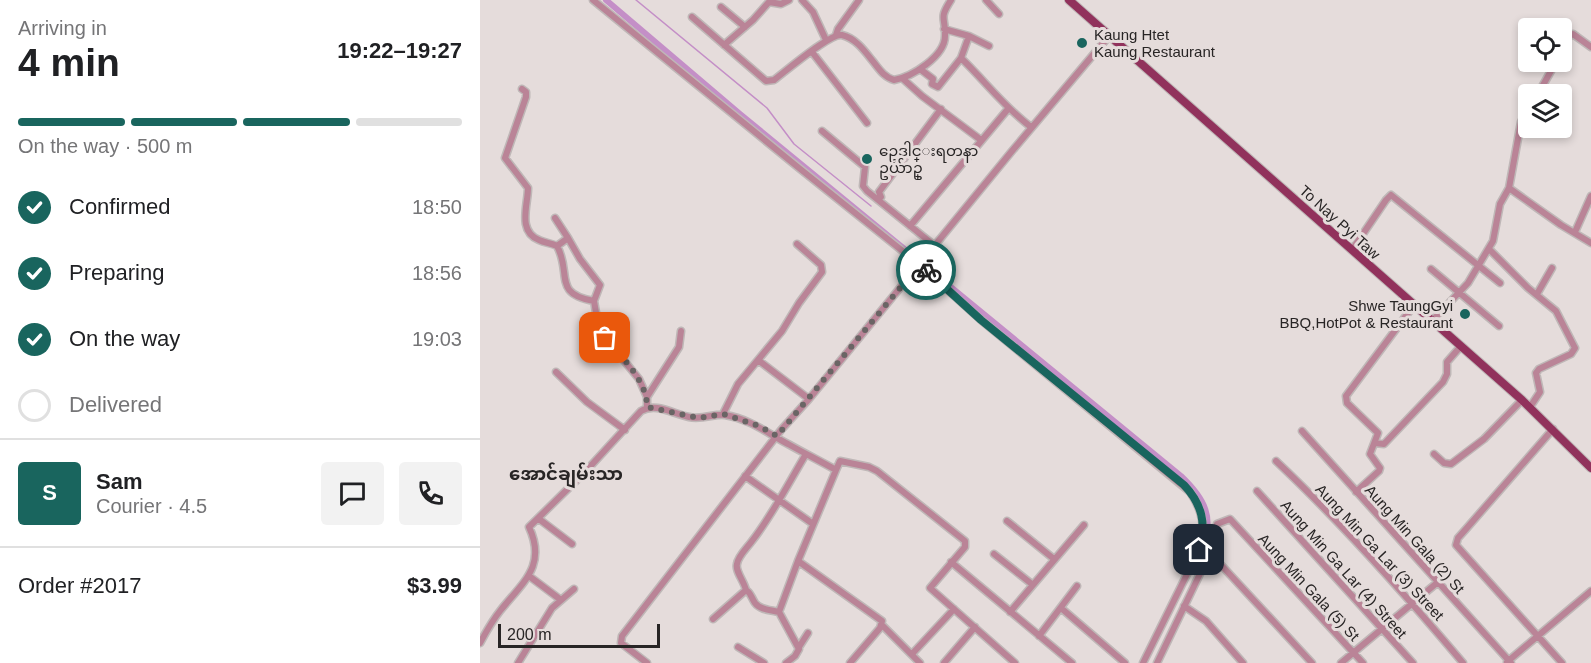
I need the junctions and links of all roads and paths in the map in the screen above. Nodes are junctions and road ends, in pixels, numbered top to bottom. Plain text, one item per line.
1 (593, 0) edge
2 (789, 0) edge
3 (802, 0) edge
4 (859, 0) edge
5 (951, 0) edge
6 (986, 0) edge
7 (1069, 0) edge
8 (768, 1) edge
9 (721, 7) dead end
10 (999, 14) dead end
11 (693, 17) dead end
12 (746, 27) junction
13 (944, 28) junction
14 (1572, 34) edge
15 (836, 35) junction
16 (969, 36) junction
17 (1109, 36) junction
18 (826, 40) junction
19 (724, 45) junction
20 (989, 46) dead end
21 (1591, 47) edge
22 (812, 51) junction
23 (961, 58) junction
24 (920, 69) junction
25 (902, 78) junction
26 (522, 89) dead end
27 (941, 109) junction
28 (1008, 109) junction
29 (867, 123) dead end
30 (1031, 127) junction
31 (822, 131) dead end
32 (1518, 138) edge
33 (981, 140) junction
34 (1509, 188) junction
35 (1591, 196) edge
36 (878, 200) junction
37 (555, 218) dead end
38 (910, 226) junction
39 (1575, 232) junction
40 (568, 238) junction
41 (1591, 243) edge
42 (797, 244) dead end
43 (557, 246) junction
44 (935, 246) junction
45 (1489, 249) junction
46 (1352, 250) junction
47 (921, 263) junction
48 (1478, 266) junction
49 (1552, 268) dead end
50 (1431, 269) dead end
51 (1500, 283) dead end
52 (1460, 293) junction
53 (1537, 294) junction
54 (594, 301) junction
55 (1414, 305) junction
56 (1432, 321) junction
57 (1499, 326) dead end
58 (681, 331) dead end
59 (1461, 346) junction
60 (758, 360) junction
61 (556, 372) dead end
62 (647, 397) junction
63 (809, 399) junction
64 (1522, 400) junction
65 (647, 407) junction
66 (1530, 407) junction
67 (723, 414) junction
68 (1553, 429) junction
69 (625, 430) junction
70 (1302, 431) dead end
71 (777, 436) junction
72 (1375, 443) junction
73 (806, 454) junction
74 (1434, 454) dead end
75 (1276, 461) dead end
76 (1591, 468) edge
77 (836, 470) junction
78 (745, 476) junction
79 (1257, 491) dead end
80 (1356, 492) junction
81 (780, 502) junction
82 (539, 519) junction
83 (1007, 521) dead end
84 (813, 524) junction
85 (1084, 525) dead end
86 (572, 544) dead end
87 (1210, 553) junction
88 (994, 554) dead end
89 (1054, 559) junction
90 (798, 561) junction
91 (951, 562) junction
92 (529, 576) junction
93 (1438, 582) junction
94 (1033, 585) junction
95 (1077, 586) dead end
96 (574, 589) dead end
97 (746, 590) junction
98 (1591, 591) edge
99 (561, 600) junction
100 (1412, 602) junction
101 (1184, 606) junction
102 (1061, 608) junction
103 (954, 609) junction
104 (779, 612) junction
105 (1010, 612) junction
106 (713, 619) dead end
107 (882, 625) junction
108 (975, 627) junction
109 (1381, 630) junction
110 (808, 633) dead end
111 (1040, 636) junction
112 (1538, 637) junction
113 (480, 643) edge
114 (738, 647) dead end
115 (799, 647) junction
116 (1353, 653) junction
117 (912, 654) junction
118 (1509, 662) edge
119 (518, 663) edge
120 (647, 663) edge
121 (764, 663) edge
122 (786, 663) edge
123 (850, 663) edge
124 (920, 663) edge
125 (944, 663) edge
126 (1015, 663) edge
127 (1072, 663) edge
128 (1125, 663) edge
129 (1143, 663) edge
130 (1157, 663) edge
131 (1243, 663) edge
132 (1312, 663) edge
133 (1341, 663) edge
134 (1363, 663) edge
135 (1413, 663) edge
136 (1463, 663) edge
137 (1562, 663) edge

1 - 47 street
2 - 8 street
3 - 18 street
4 - 15 street
5 - 13 street
6 - 10 street
7 - 17 main road, To Nay Pyi Taw
8 - 12 street
9 - 12 street
11 - 19 street
12 - 19 street
13 - 16 street
13 - 24 street
14 - 21 street
15 - 18 street
15 - 25 street
16 - 20 street
16 - 23 street
17 - 30 street
17 - 46 main road, To Nay Pyi Taw
18 - 22 street
19 - 22 street
22 - 29 street
23 - 24 street
23 - 28 street
24 - 25 street
25 - 27 street
26 - 43 street
27 - 33 street
27 - 36 street
28 - 30 street
28 - 33 street
30 - 44 street
31 - 36 street
32 - 34 street
33 - 38 street
34 - 39 street
34 - 45 street
35 - 39 street
36 - 38 street
37 - 40 street
38 - 44 street
39 - 41 street
40 - 43 street
40 - 54 street
42 - 60 street
43 - 54 street
44 - 47 street
45 - 48 street
45 - 53 street
46 - 48 street
46 - 55 main road, To Nay Pyi Taw
47 - 63 street
47 - 129 street
48 - 51 street
48 - 52 street
49 - 53 street
50 - 52 street
52 - 56 street
52 - 57 street
53 - 66 street
54 - 62 street
55 - 56 main road, To Nay Pyi Taw
55 - 72 street
56 - 59 main road, To Nay Pyi Taw
58 - 62 street
59 - 64 main road, To Nay Pyi Taw
59 - 72 street
60 - 63 street
60 - 67 street
61 - 69 street
62 - 65 street
63 - 71 street
64 - 66 main road, To Nay Pyi Taw
64 - 74 street
65 - 67 street
65 - 69 street
66 - 68 main road, To Nay Pyi Taw
67 - 71 street
68 - 76 main road, To Nay Pyi Taw
68 - 112 street
69 - 82 street
70 - 80 street, Aung Min Gala (2) St
71 - 73 street
71 - 78 street
72 - 80 street
73 - 77 street
73 - 81 street
75 - 100 street, Aung Min Ga Lar (3) Street
77 - 84 street
77 - 91 street
78 - 81 street
78 - 120 street
79 - 109 street, Aung Min Ga Lar (4) Street
80 - 93 street, Aung Min Gala (2) St
81 - 84 street
81 - 97 street
82 - 86 street
82 - 92 street
83 - 89 street
84 - 90 street
85 - 89 street
87 - 101 street
87 - 116 street, Aung Min Gala (5) St
87 - 132 street
88 - 94 street
89 - 94 street
90 - 104 street
90 - 107 street
91 - 103 street
91 - 105 street
92 - 99 street
92 - 113 street
93 - 100 street
93 - 118 street, Aung Min Gala (2) St
94 - 105 street
95 - 102 street
96 - 99 street
97 - 104 street
97 - 106 street
98 - 112 street
99 - 119 street
100 - 109 street
100 - 136 street, Aung Min Ga Lar (3) Street
101 - 130 street
101 - 131 street
102 - 111 street
102 - 128 street
103 - 108 street
103 - 117 street
104 - 115 street
105 - 111 street
107 - 117 street
107 - 123 street
108 - 125 street
108 - 126 street
109 - 116 street
109 - 135 street, Aung Min Ga Lar (4) Street
110 - 115 street
111 - 127 street
112 - 118 street
112 - 137 street
114 - 121 street
115 - 122 street
116 - 133 street
116 - 134 street, Aung Min Gala (5) St
117 - 124 street

